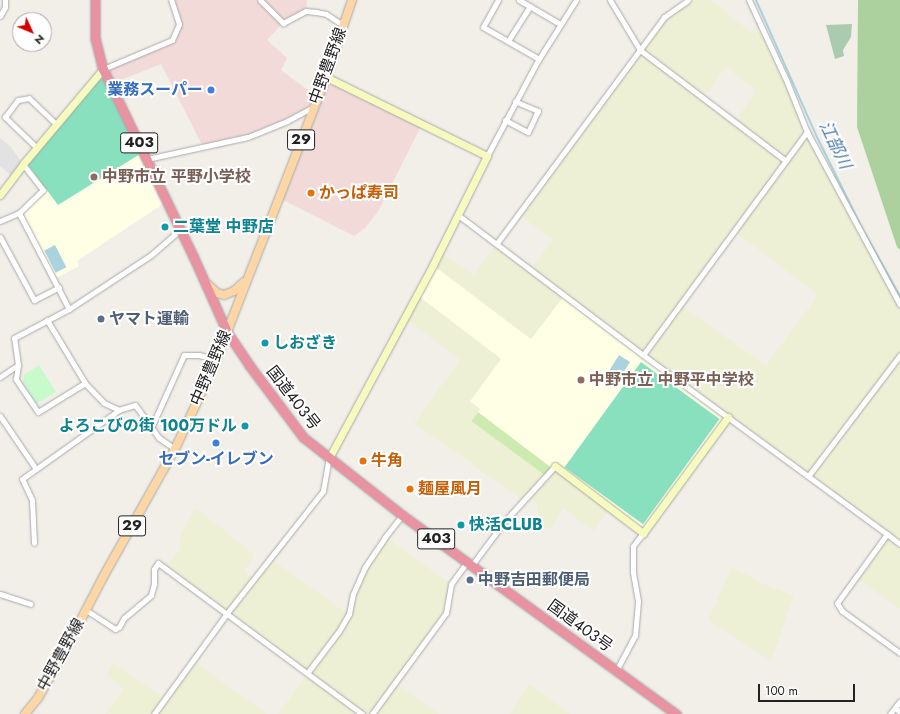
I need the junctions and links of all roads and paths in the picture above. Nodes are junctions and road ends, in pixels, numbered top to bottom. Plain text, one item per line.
1 (5, 0) edge
2 (95, 0) edge
3 (171, 0) edge
4 (260, 0) edge
5 (352, 0) edge
6 (498, 0) edge
7 (519, 0) edge
8 (576, 0) edge
9 (610, 0) edge
10 (688, 0) edge
11 (749, 0) edge
12 (530, 6) junction
13 (0, 16) edge
14 (560, 24) junction
15 (343, 25) junction
16 (508, 41) junction
17 (640, 50) junction
18 (539, 58) junction
19 (104, 69) junction
20 (326, 77) junction
21 (515, 101) junction
22 (313, 107) junction
23 (505, 120) junction
24 (56, 124) junction
25 (807, 132) junction
26 (37, 148) junction
27 (487, 156) junction
28 (147, 159) junction
29 (786, 160) junction
30 (23, 164) junction
31 (0, 195) edge
32 (19, 213) junction
33 (458, 214) junction
34 (0, 221) edge
35 (180, 230) junction
36 (0, 237) edge
37 (497, 243) junction
38 (247, 278) junction
39 (205, 280) junction
40 (59, 287) junction
41 (900, 305) edge
42 (70, 309) junction
43 (47, 320) junction
44 (227, 332) junction
45 (643, 355) junction
46 (900, 355) edge
47 (216, 360) junction
48 (18, 365) junction
49 (0, 377) edge
50 (85, 383) junction
51 (119, 410) junction
52 (0, 416) edge
53 (728, 417) junction
54 (151, 428) junction
55 (175, 449) junction
56 (329, 458) junction
57 (555, 466) joint
58 (36, 469) junction
59 (809, 475) junction
60 (402, 515) junction
61 (643, 533) junction
62 (887, 534) junction
63 (34, 543) dead end
64 (900, 544) edge
65 (469, 563) junction
66 (0, 594) edge
67 (30, 604) dead end
68 (86, 610) junction
69 (227, 613) junction
70 (900, 653) edge
71 (616, 671) junction
72 (308, 672) junction
73 (900, 701) edge
74 (895, 708) junction
75 (671, 712) edge
76 (900, 712) edge
77 (25, 714) edge
78 (154, 714) edge
79 (362, 714) edge
80 (372, 714) edge
81 (890, 714) edge

1 - 13 street
2 - 19 highway, 国道403号 / 403
3 - 19 street
4 - 15 street
5 - 15 main road, 中野豊野線 / 29
6 - 16 street
7 - 12 street
8 - 14 street
9 - 17 street
10 - 17 street
11 - 25 street
12 - 14 street
12 - 16 street
14 - 18 street
15 - 20 main road, 中野豊野線 / 29
16 - 18 street
17 - 29 street
17 - 37 street
18 - 21 street
19 - 24 street
19 - 28 highway, 国道403号 / 403
20 - 22 main road, 中野豊野線 / 29
20 - 27 street
21 - 23 street
21 - 23 street
22 - 28 street
22 - 38 main road, 中野豊野線 / 29
23 - 27 street
24 - 26 street
24 - 26 street
25 - 29 street
25 - 41 street
26 - 30 street
27 - 33 street
28 - 35 highway, 国道403号 / 403
29 - 45 street
30 - 31 street
30 - 32 street
32 - 34 street
32 - 40 street
33 - 37 street
33 - 56 street
35 - 39 highway, 国道403号 / 403
35 - 42 street
36 - 40 street
37 - 45 street
38 - 39 main road
38 - 44 main road, 中野豊野線 / 29
39 - 44 highway, 国道403号 / 403
40 - 42 street
42 - 43 street
43 - 48 street
43 - 50 street
44 - 47 main road, 中野豊野線 / 29
44 - 56 highway, 国道403号 / 403
45 - 53 street
46 - 59 street
47 - 54 street
47 - 55 main road, 中野豊野線 / 29
48 - 49 street
48 - 50 street
50 - 51 street
51 - 54 street
51 - 58 street
52 - 58 street
53 - 59 street
53 - 61 street
54 - 55 street
55 - 68 main road, 中野豊野線 / 29
56 - 60 highway, 国道403号 / 403
56 - 69 street
57 - 61 street
57 - 65 street
58 - 63 street
59 - 62 street
60 - 65 highway, 国道403号 / 403
60 - 72 street
61 - 71 street
62 - 64 street
62 - 70 street
65 - 71 highway, 国道403号 / 403
65 - 80 street
66 - 67 street
68 - 69 street
68 - 77 main road, 中野豊野線 / 29
69 - 72 street
69 - 78 street
71 - 75 highway, 国道403号 / 403
72 - 79 street
73 - 74 street
74 - 76 street
74 - 81 street

